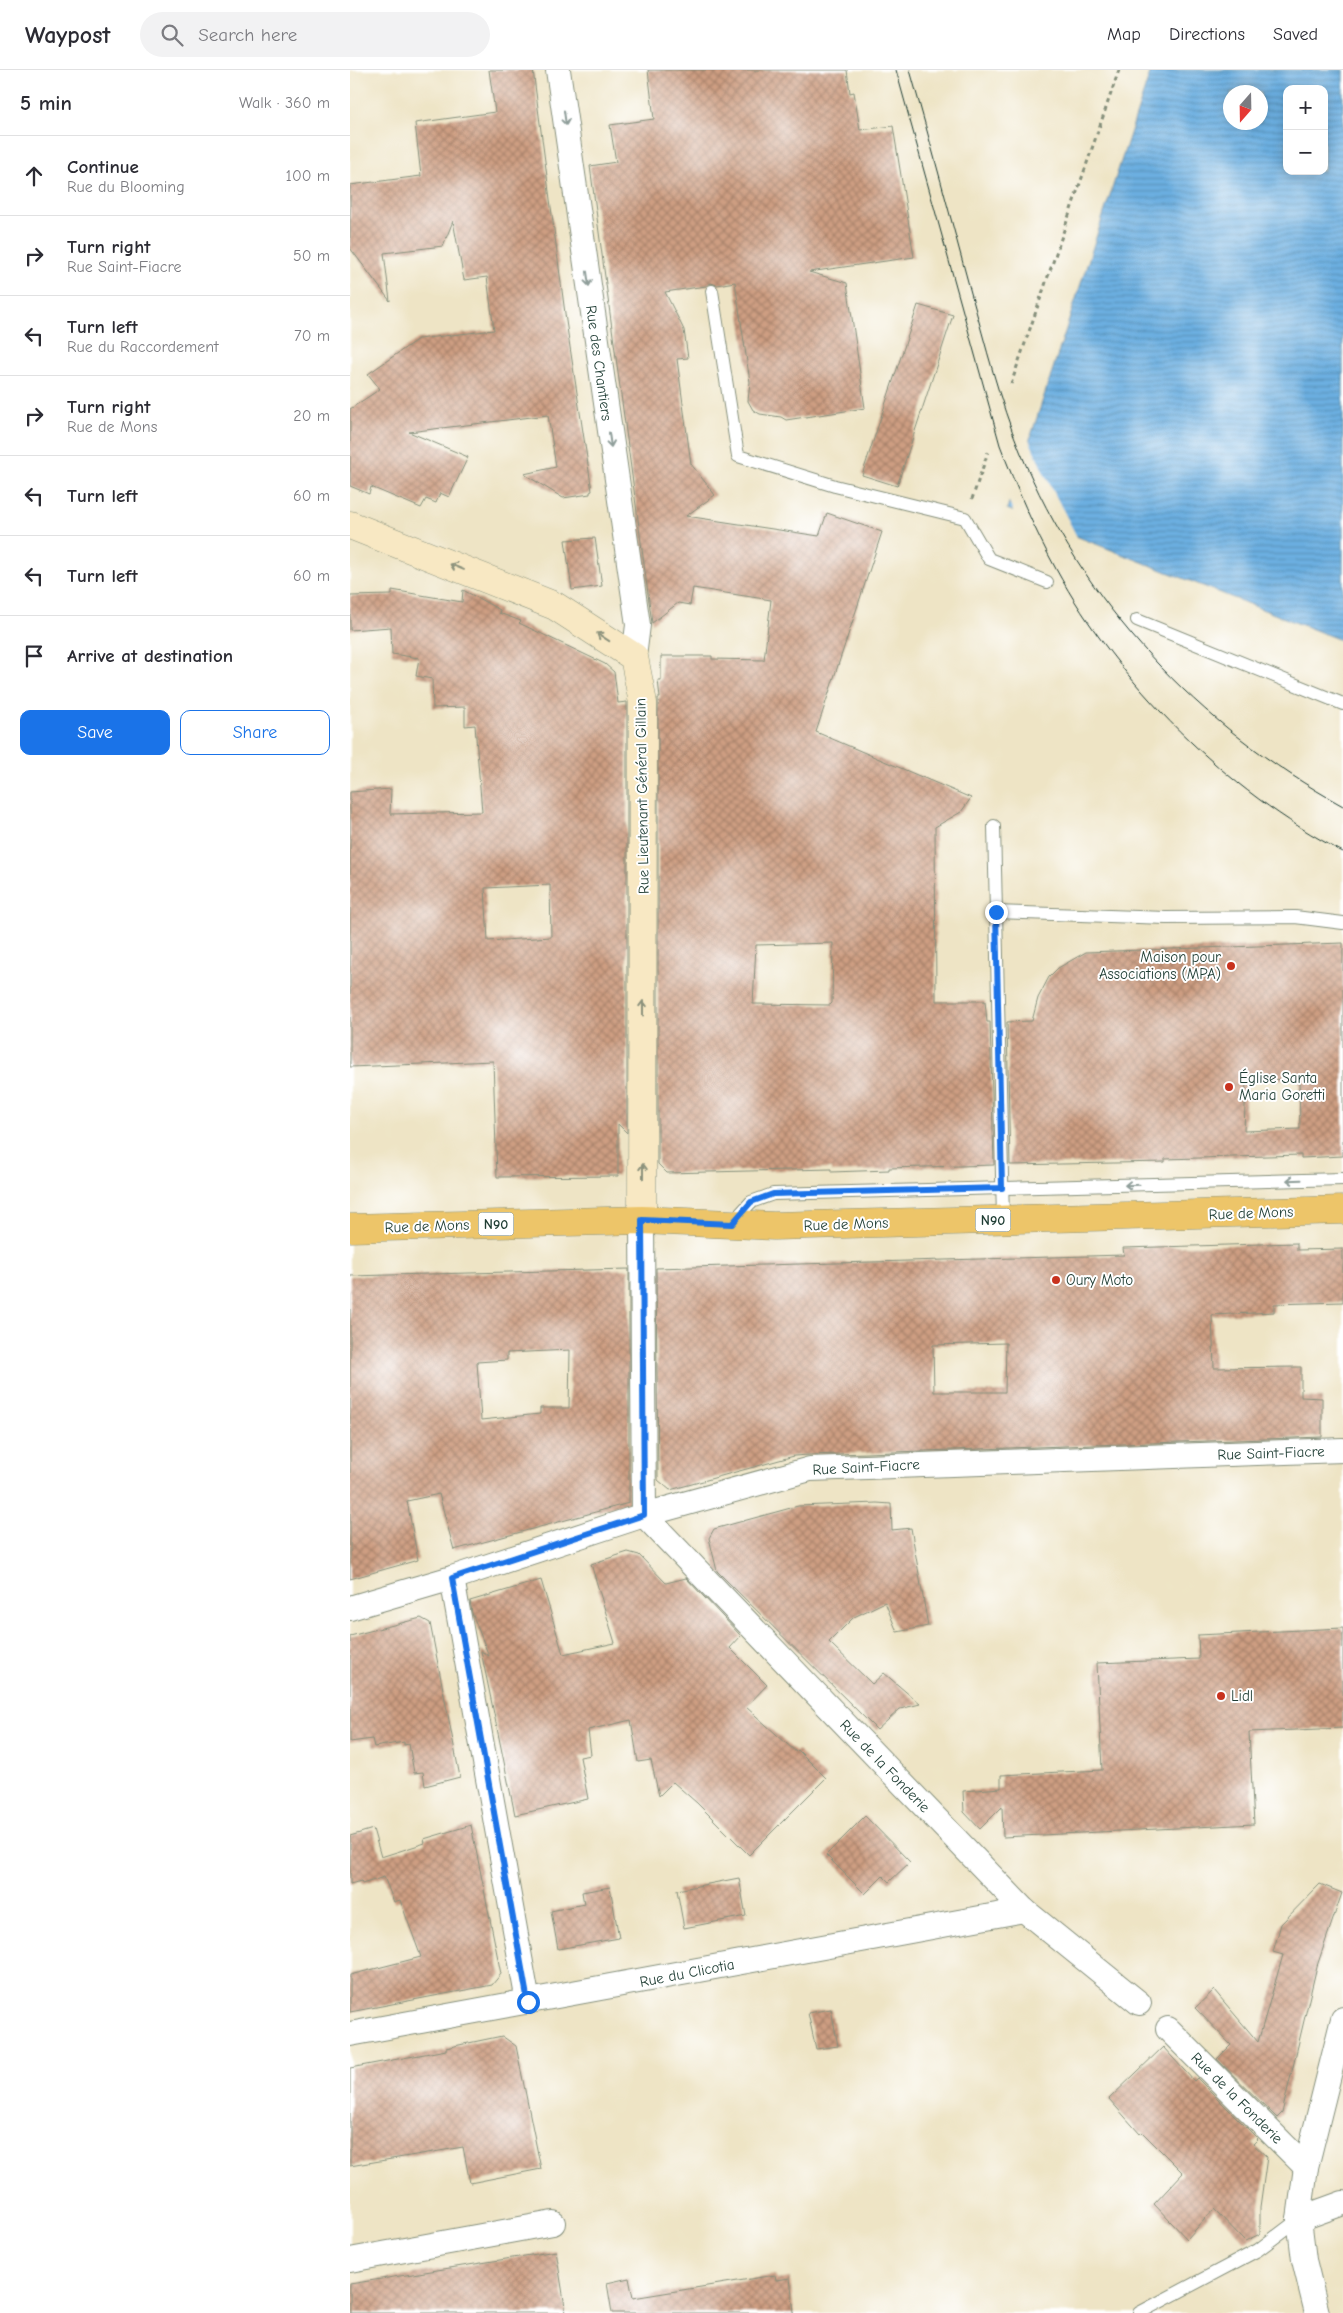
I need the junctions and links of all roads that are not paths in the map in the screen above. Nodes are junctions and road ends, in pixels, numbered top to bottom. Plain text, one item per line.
1 (558, 70) edge
2 (712, 291) dead end
3 (350, 525) edge
4 (1047, 582) dead end
5 (1138, 620) dead end
6 (634, 657) junction
7 (1343, 704) edge
8 (994, 826) dead end
9 (996, 912) junction
10 (1343, 923) edge
11 (1343, 1178) edge
12 (1002, 1188) junction
13 (1343, 1210) edge
14 (642, 1220) junction
15 (1003, 1220) junction
16 (732, 1224) junction
17 (350, 1228) edge
18 (1343, 1450) edge
19 (644, 1515) junction
20 (452, 1578) junction
21 (350, 1608) edge
22 (1024, 1910) junction
23 (528, 2002) junction
24 (1139, 2003) dead end
25 (1343, 2019) edge
26 (1168, 2029) dead end
27 (350, 2034) edge
28 (1306, 2167) junction
29 (1343, 2203) edge
30 (1299, 2218) junction
31 (553, 2223) dead end
32 (350, 2260) edge
33 (1139, 2313) edge
34 (1317, 2313) edge

1 -> 6 street, Rue des Chantiers
2 - 4 lane
6 -> 3 street
5 - 7 lane
14 -> 6 street, Rue Lieutenant Général Gillain
8 - 9 lane
9 - 10 lane
9 - 12 lane
11 -> 12 lane
12 - 15 lane
12 - 16 lane
13 - 15 main road, Rue de Mons / N90
14 - 16 main road, Rue de Mons / N90
14 - 17 main road, Rue de Mons / N90
14 - 19 street
15 - 16 main road, Rue de Mons / N90
18 - 19 street, Rue Saint-Fiacre
19 - 20 street, Rue Saint-Fiacre
19 - 22 street, Rue de la Fonderie
20 - 21 street, Rue Saint-Fiacre
20 - 23 street
22 - 23 street, Rue du Clicotia
22 - 24 street, Rue de la Fonderie
23 - 27 street, Rue du Clicotia
25 - 28 street
26 - 28 street, Rue de la Fonderie
28 - 30 street
29 - 30 street
30 - 33 lane
30 - 34 street
31 - 32 street

